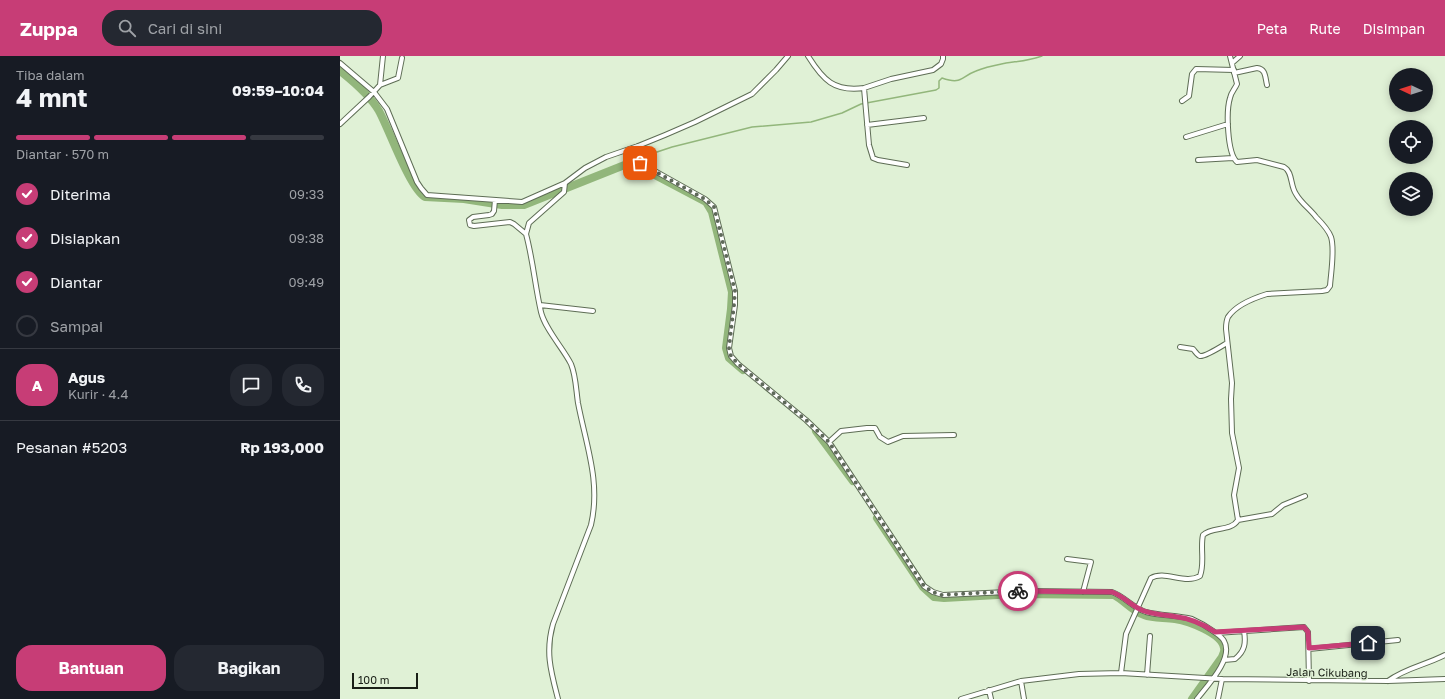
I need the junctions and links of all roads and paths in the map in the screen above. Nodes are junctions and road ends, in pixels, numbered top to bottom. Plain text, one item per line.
1 (383, 56) edge
2 (788, 56) edge
3 (808, 56) edge
4 (942, 56) edge
5 (1230, 56) edge
6 (1240, 56) edge
7 (402, 58) dead end
8 (340, 63) edge
9 (1232, 63) junction
10 (1234, 71) junction
11 (380, 85) junction
12 (1267, 85) dead end
13 (864, 88) junction
14 (374, 92) junction
15 (1182, 102) dead end
16 (924, 118) dead end
17 (340, 124) edge
18 (1228, 124) junction
19 (867, 125) junction
20 (1186, 137) dead end
21 (638, 146) junction
22 (1233, 158) junction
23 (1198, 160) dead end
24 (907, 165) dead end
25 (565, 186) junction
26 (495, 203) junction
27 (526, 234) junction
28 (540, 305) junction
29 (593, 311) dead end
30 (1227, 343) junction
31 (1180, 346) dead end
32 (954, 435) dead end
33 (829, 442) junction
34 (1305, 496) dead end
35 (1238, 520) junction
36 (1067, 559) dead end
37 (1083, 592) junction
38 (1137, 611) junction
39 (1244, 631) junction
40 (1215, 632) junction
41 (1150, 636) dead end
42 (1398, 640) dead end
43 (1309, 648) junction
44 (1445, 655) edge
45 (1224, 660) junction
46 (1121, 674) junction
47 (1147, 675) junction
48 (1211, 679) junction
49 (1222, 679) junction
50 (1445, 679) edge
51 (1309, 680) junction
52 (1021, 681) junction
53 (1388, 681) junction
54 (989, 690) junction
55 (558, 699) edge
56 (961, 699) edge
57 (991, 699) edge
58 (1024, 699) edge
59 (1197, 699) edge
60 (1218, 699) edge

1 - 11 street
2 - 21 street
3 - 13 street
4 - 13 street
5 - 9 street
6 - 9 street
7 - 11 street
8 - 14 street
9 - 10 street
10 - 12 street
10 - 15 street
10 - 18 street
11 - 14 street
13 - 19 street
14 - 17 street
14 - 26 street
16 - 19 street
18 - 20 street
18 - 22 street
19 - 24 street
21 - 25 street
21 - 33 street
22 - 23 street
22 - 30 street
25 - 26 street
25 - 27 street
26 - 27 street
27 - 28 street
28 - 29 street
28 - 55 street
30 - 31 street
30 - 35 street
32 - 33 street
33 - 37 street
34 - 35 street
35 - 38 street
36 - 37 street
37 - 38 street
38 - 40 street
38 - 46 street
39 - 40 street
39 - 43 street
39 - 45 street
40 - 45 street
41 - 47 street
42 - 43 street
43 - 51 street
44 - 53 street
45 - 48 street
46 - 47 street, Jalan Cikubang
46 - 52 street, Jalan Cikubang
47 - 48 street, Jalan Cikubang
48 - 49 street, Jalan Cikubang
48 - 59 street
49 - 51 street, Jalan Cikubang
49 - 60 street
50 - 53 street, Jalan Cikubang
51 - 53 street, Jalan Cikubang
52 - 54 street, Jalan Cikubang
52 - 58 street
54 - 56 street, Jalan Cikubang
54 - 57 street

